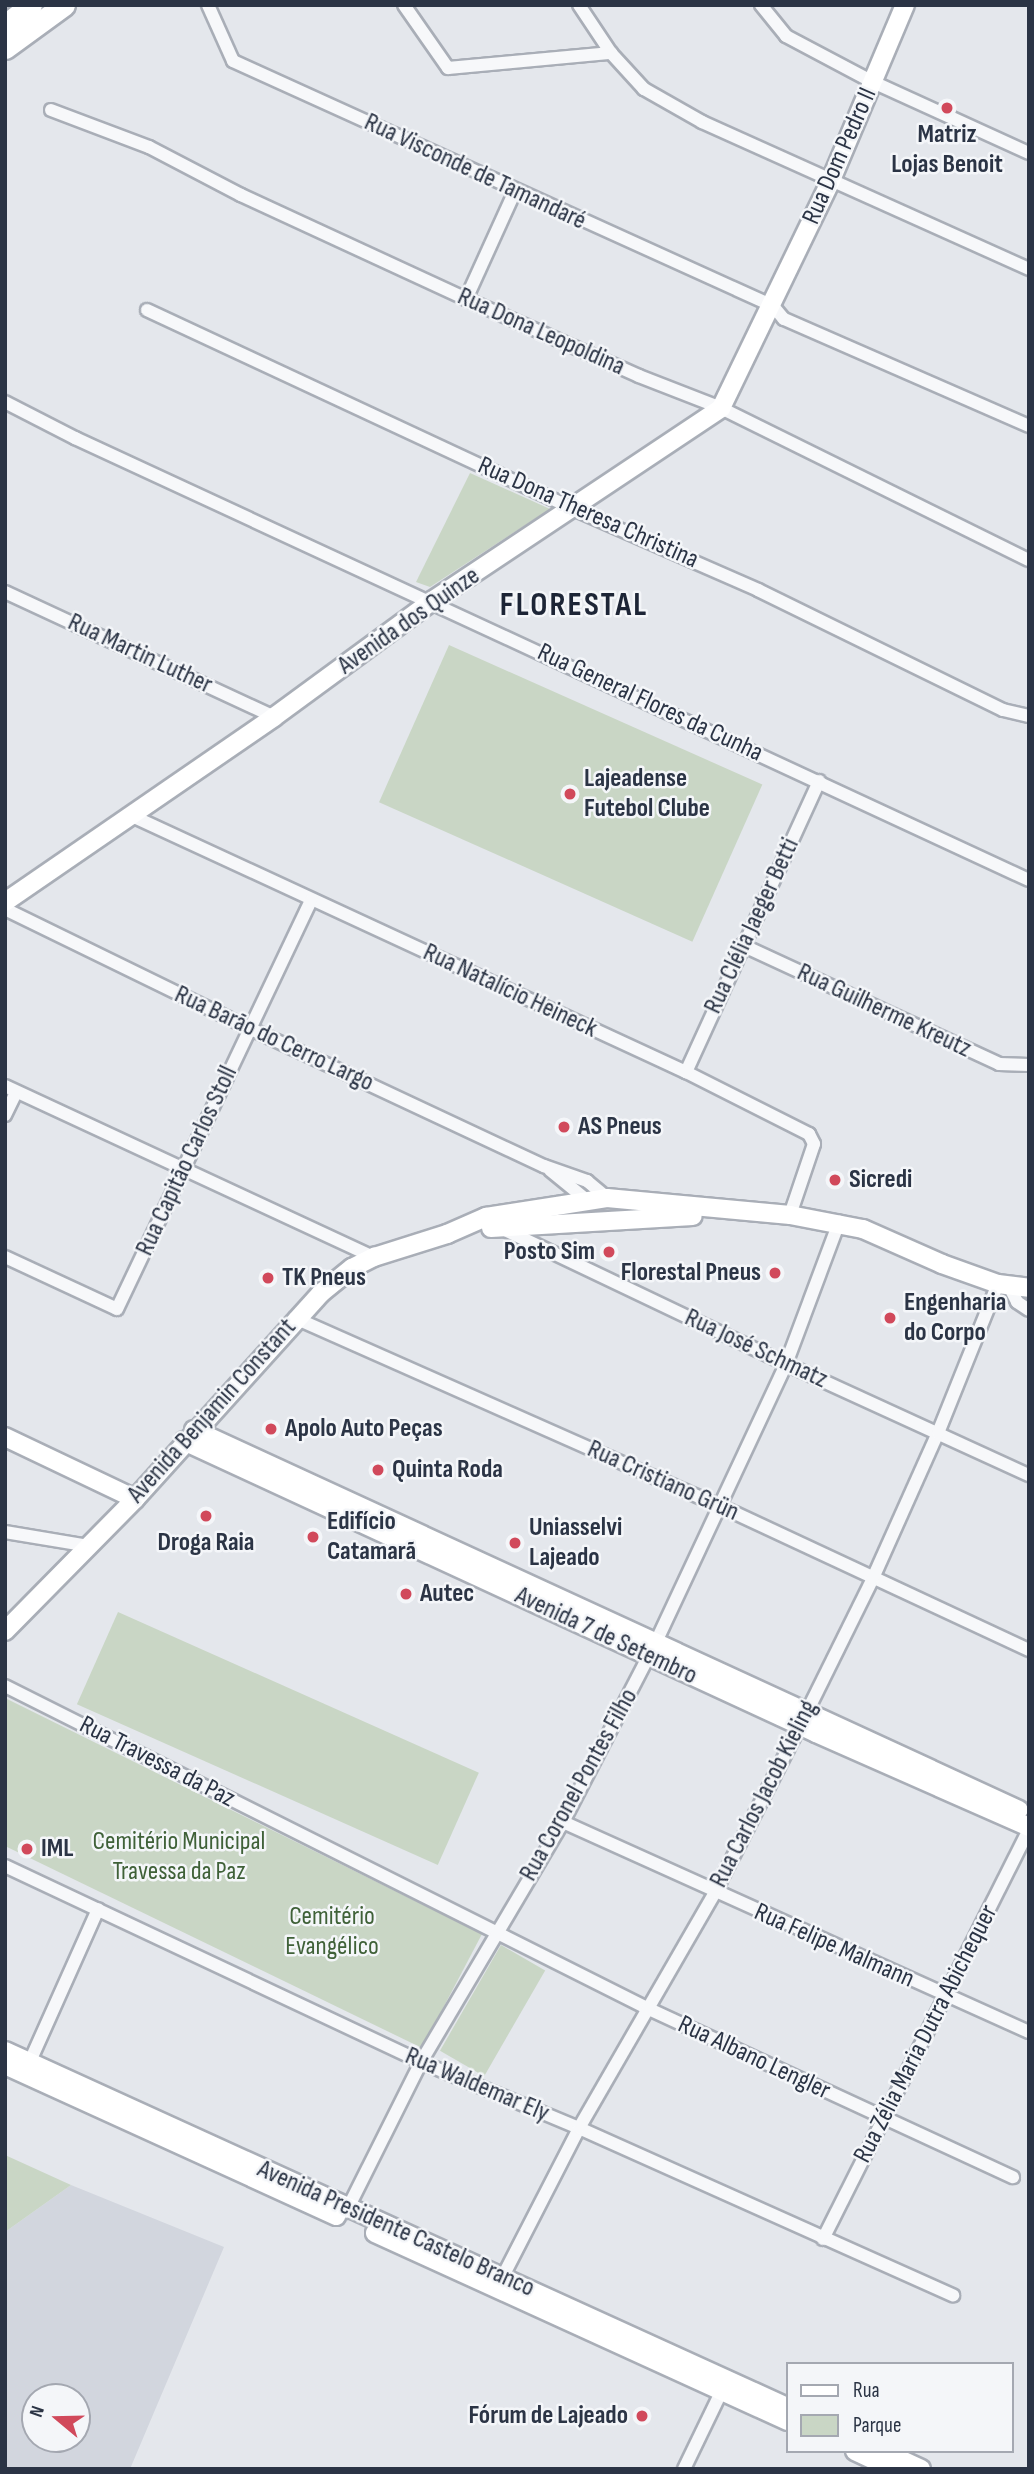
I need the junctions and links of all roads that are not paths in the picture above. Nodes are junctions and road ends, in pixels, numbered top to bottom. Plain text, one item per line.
1 (31, 5) edge
2 (64, 5) edge
3 (208, 5) edge
4 (404, 5) edge
5 (579, 5) edge
6 (761, 5) edge
7 (905, 5) edge
8 (5, 25) edge
9 (5, 48) edge
10 (611, 54) junction
11 (873, 82) junction
12 (51, 110) dead end
13 (1029, 153) edge
14 (831, 180) junction
15 (515, 191) junction
16 (1029, 269) edge
17 (466, 299) junction
18 (773, 306) junction
19 (147, 310) dead end
20 (5, 402) edge
21 (721, 408) junction
22 (1029, 426) edge
23 (573, 509) junction
24 (1029, 560) edge
25 (5, 592) edge
26 (432, 601) junction
27 (1029, 716) edge
28 (274, 717) junction
29 (819, 781) junction
30 (130, 815) junction
31 (1029, 880) edge
32 (311, 900) junction
33 (5, 902) edge
34 (5, 909) edge
35 (742, 945) junction
36 (248, 1028) junction
37 (1029, 1065) edge
38 (686, 1072) junction
39 (11, 1089) edge
40 (5, 1115) edge
41 (544, 1166) junction
42 (184, 1168) junction
43 (607, 1198) junction
44 (589, 1202) junction
45 (753, 1212) junction
46 (790, 1215) junction
47 (602, 1220) junction
48 (492, 1222) junction
49 (839, 1222) junction
50 (5, 1257) edge
51 (374, 1257) junction
52 (1004, 1285) junction
53 (1029, 1288) edge
54 (1029, 1310) edge
55 (295, 1318) junction
56 (786, 1364) junction
57 (938, 1433) junction
58 (189, 1436) junction
59 (5, 1437) edge
60 (1029, 1475) edge
61 (135, 1499) junction
62 (720, 1506) junction
63 (5, 1532) edge
64 (90, 1546) junction
65 (873, 1578) junction
66 (5, 1631) edge
67 (652, 1650) junction
68 (1029, 1650) edge
69 (5, 1686) edge
70 (803, 1719) junction
71 (897, 1761) junction
72 (1029, 1815) edge
73 (563, 1822) junction
74 (1029, 1828) edge
75 (5, 1866) edge
76 (715, 1892) junction
77 (98, 1909) junction
78 (497, 1931) junction
79 (946, 1997) junction
80 (649, 2009) junction
81 (1029, 2032) edge
82 (5, 2051) edge
83 (421, 2062) junction
84 (5, 2065) edge
85 (27, 2068) junction
86 (884, 2120) junction
87 (579, 2128) junction
88 (1013, 2177) dead end
89 (345, 2214) junction
90 (823, 2239) junction
91 (499, 2283) junction
92 (953, 2295) dead end
93 (724, 2385) junction
94 (786, 2407) edge
95 (786, 2420) edge
96 (859, 2453) edge
97 (886, 2453) edge
98 (684, 2469) edge
99 (894, 2469) edge
100 (921, 2469) edge

1 - 8 highway
2 - 9 highway
3 - 15 street, Rua Visconde de Tamandaré
4 - 10 street
5 - 10 street
6 - 11 street
7 - 11 main road, Rua Dom Pedro II
10 - 14 street
11 - 13 street
11 - 14 main road, Rua Dom Pedro II
12 - 17 street, Rua Dona Leopoldina
14 - 16 street
14 - 18 main road, Rua Dom Pedro II
15 - 17 street
15 - 18 street, Rua Visconde de Tamandaré
17 - 21 street, Rua Dona Leopoldina
18 - 21 main road, Avenida dos Quinze
18 - 22 street, Rua Visconde de Tamandaré
19 - 23 street, Rua Dona Theresa Christina
20 - 26 street, Rua General Flores da Cunha
21 - 23 main road, Avenida dos Quinze
21 - 24 street, Rua Dona Leopoldina
23 - 26 main road, Avenida dos Quinze
23 - 27 street, Rua Dona Theresa Christina
25 - 28 street, Rua Martin Luther
26 - 28 main road, Avenida dos Quinze
26 - 29 street, Rua General Flores da Cunha
28 - 30 main road, Avenida dos Quinze
29 - 31 street, Rua General Flores da Cunha
29 - 35 street, Rua Clélia Jaeger Betti
30 - 32 street, Rua Natalício Heineck
30 - 33 main road, Avenida dos Quinze
32 - 36 street, Rua Capitão Carlos Stoll
32 - 38 street, Rua Natalício Heineck
34 - 36 street, Rua Barão do Cerro Largo
35 - 37 street, Rua Guilherme Kreutz
35 - 38 street, Rua Clélia Jaeger Betti
36 - 41 street, Rua Barão do Cerro Largo
36 - 42 street, Rua Capitão Carlos Stoll
38 - 46 street, Rua Natalício Heineck
39 - 40 street
39 - 42 street
41 - 43 street, Rua Barão do Cerro Largo
41 - 44 street, Rua Barão do Cerro Largo
42 - 50 street, Rua Capitão Carlos Stoll
42 - 51 street
43 - 44 main road, Avenida Benjamin Constant
43 - 45 main road, Avenida Benjamin Constant
43 - 47 main road
44 - 47 main road
44 - 48 main road, Avenida Benjamin Constant
45 - 46 main road, Avenida Benjamin Constant
45 - 47 main road, Avenida Benjamin Constant
46 - 49 main road, Avenida Benjamin Constant
47 - 48 main road, Avenida Benjamin Constant
48 - 51 main road, Avenida Benjamin Constant
48 - 56 street, Rua José Schmatz
49 - 52 main road, Avenida Benjamin Constant
49 - 56 street, Rua Coronel Pontes Filho
51 - 55 main road, Avenida Benjamin Constant
52 - 53 main road, Avenida Benjamin Constant
52 - 54 street
52 - 57 street, Rua Carlos Jacob Kieling
55 - 58 main road, Avenida Benjamin Constant
55 - 62 street, Rua Cristiano Grün
56 - 57 street, Rua José Schmatz
56 - 62 street, Rua Coronel Pontes Filho
57 - 60 street, Rua José Schmatz
57 - 65 street, Rua Carlos Jacob Kieling
58 - 61 main road, Avenida Benjamin Constant
58 - 67 main road, Avenida 7 de Setembro
59 - 61 main road
61 - 64 main road, Avenida Benjamin Constant
62 - 65 street, Rua Cristiano Grün
62 - 67 street, Rua Coronel Pontes Filho
63 - 64 street
64 - 66 main road, Avenida Benjamin Constant
65 - 68 street, Rua Cristiano Grün
65 - 70 street, Rua Carlos Jacob Kieling
67 - 70 main road, Avenida 7 de Setembro
67 - 73 street, Rua Coronel Pontes Filho
69 - 78 street, Rua Travessa da Paz
70 - 71 main road, Avenida 7 de Setembro
70 - 76 street, Rua Carlos Jacob Kieling
71 - 72 main road, Avenida 7 de Setembro
71 - 74 main road, Avenida 7 de Setembro
73 - 76 street, Rua Felipe Malmann
73 - 78 street, Rua Coronel Pontes Filho
74 - 79 street, Rua Zélia Maria Dutra Abichequer
75 - 77 street, Rua Waldemar Ely
76 - 79 street, Rua Felipe Malmann
76 - 80 street, Rua Carlos Jacob Kieling
77 - 83 street, Rua Waldemar Ely
77 - 85 street
78 - 80 street, Rua Albano Lengler
78 - 83 street, Rua Coronel Pontes Filho
79 - 81 street, Rua Felipe Malmann
79 - 86 street, Rua Zélia Maria Dutra Abichequer
80 - 86 street, Rua Albano Lengler
80 - 87 street, Rua Carlos Jacob Kieling
82 - 85 main road, Avenida Presidente Castelo Branco
83 - 87 street, Rua Waldemar Ely
83 - 89 street, Rua Coronel Pontes Filho
84 - 85 main road, Avenida Presidente Castelo Branco
85 - 89 main road, Avenida Presidente Castelo Branco
86 - 88 street, Rua Albano Lengler
86 - 90 street, Rua Zélia Maria Dutra Abichequer
87 - 90 street, Rua Waldemar Ely
87 - 91 street, Rua Carlos Jacob Kieling
89 - 91 main road, Avenida Presidente Castelo Branco
90 - 92 street, Rua Waldemar Ely
91 - 93 main road, Avenida Presidente Castelo Branco
93 - 94 main road, Avenida Presidente Castelo Branco
93 - 95 main road, Avenida Presidente Castelo Branco
93 - 98 street
96 - 99 main road
97 - 100 main road

